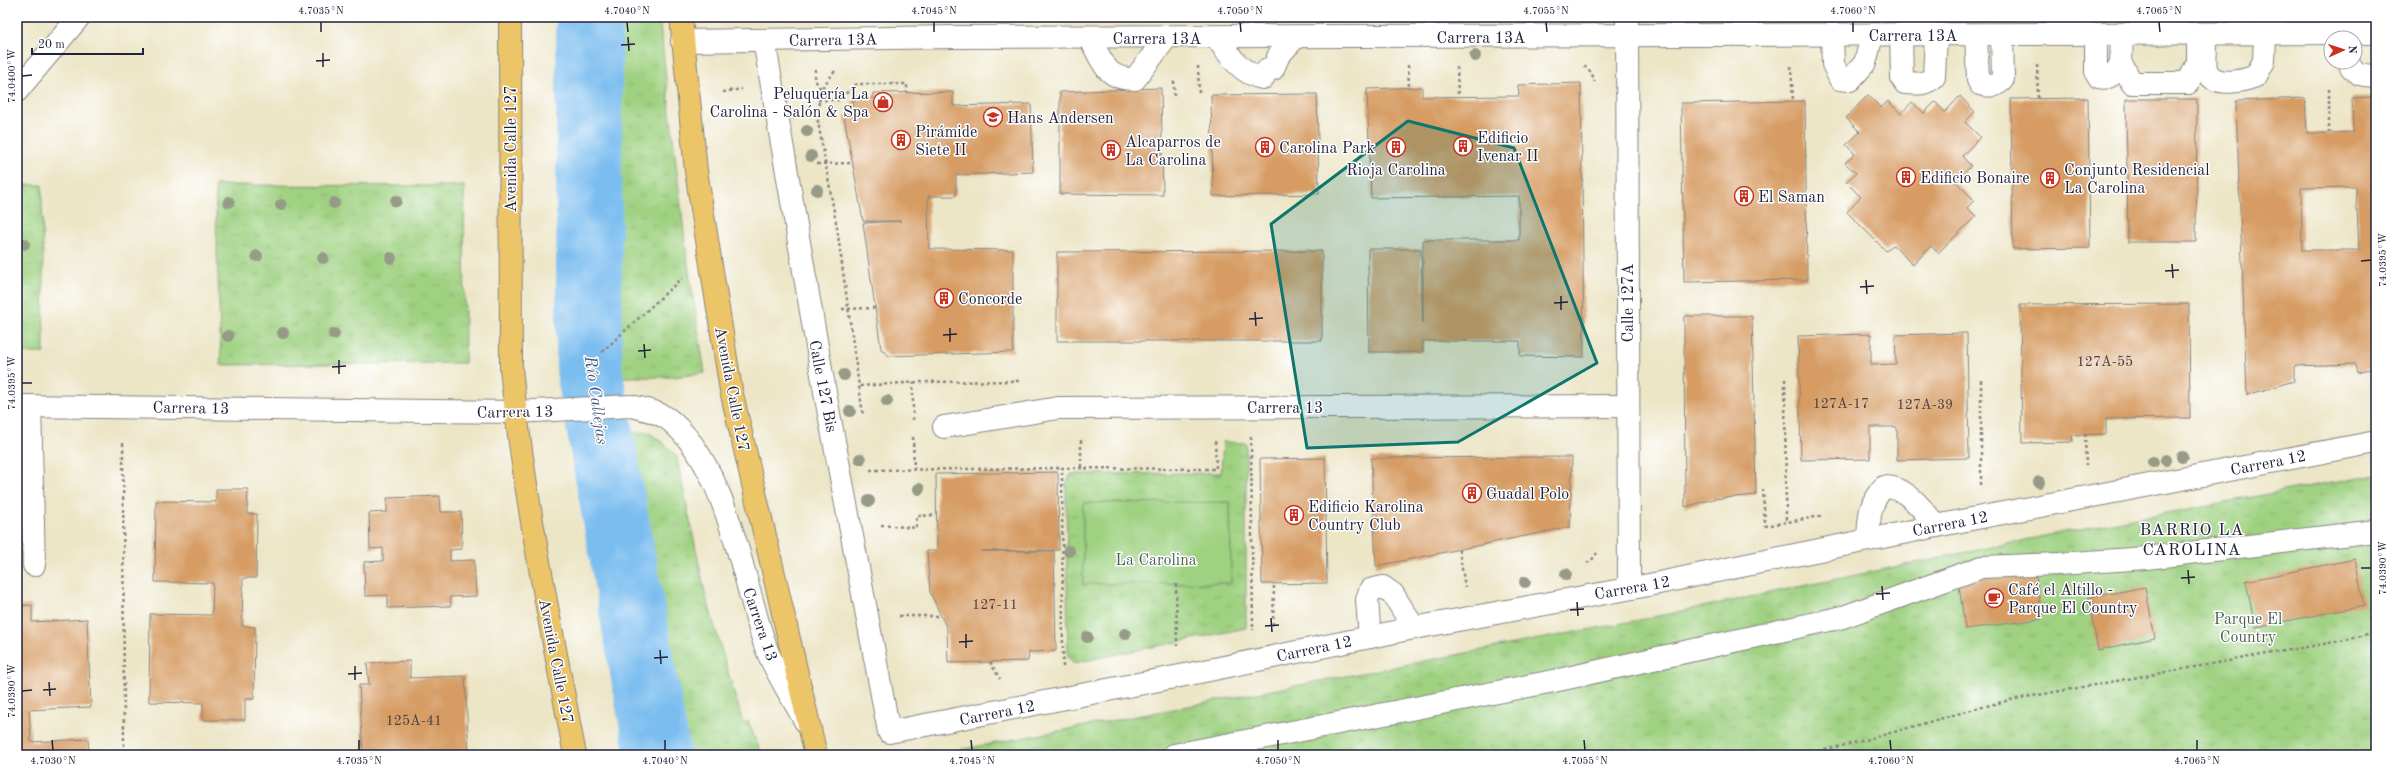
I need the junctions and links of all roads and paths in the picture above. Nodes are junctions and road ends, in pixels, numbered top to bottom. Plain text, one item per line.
1 (510, 17) edge
2 (681, 17) edge
3 (70, 20) edge
4 (1627, 27) edge
5 (2376, 33) edge
6 (2363, 34) edge
7 (1832, 35) junction
8 (1901, 35) junction
9 (1936, 35) junction
10 (1976, 35) junction
11 (2096, 35) junction
12 (2122, 35) junction
13 (2202, 35) junction
14 (2265, 35) junction
15 (2323, 35) edge
16 (1791, 36) junction
17 (1872, 36) junction
18 (2002, 36) junction
19 (1090, 38) junction
20 (1166, 38) junction
21 (1217, 38) junction
22 (1295, 38) junction
23 (764, 40) junction
24 (682, 41) junction
25 (2122, 63) junction
26 (1400, 64) dead end
27 (1416, 64) dead end
28 (1580, 64) dead end
29 (841, 69) dead end
30 (2352, 70) edge
31 (2376, 76) edge
32 (1595, 84) dead end
33 (743, 89) dead end
34 (17, 91) edge
35 (723, 92) dead end
36 (907, 92) dead end
37 (818, 100) junction
38 (1793, 101) dead end
39 (852, 163) dead end
40 (825, 164) junction
41 (786, 165) junction
42 (711, 268) junction
43 (602, 352) dead end
44 (1785, 380) dead end
45 (1981, 380) dead end
46 (1027, 381) dead end
47 (860, 386) junction
48 (24, 406) edge
49 (1628, 406) junction
50 (515, 412) junction
51 (864, 423) dead end
52 (944, 427) dead end
53 (1251, 432) dead end
54 (1222, 439) dead end
55 (1244, 440) dead end
56 (1251, 440) junction
57 (2376, 442) edge
58 (123, 443) dead end
59 (868, 462) dead end
60 (1062, 468) junction
61 (868, 470) junction
62 (870, 477) dead end
63 (1763, 489) dead end
64 (937, 515) dead end
65 (1984, 517) junction
66 (877, 518) dead end
67 (878, 525) junction
68 (1937, 526) junction
69 (2376, 531) edge
70 (880, 533) dead end
71 (1868, 540) junction
72 (1459, 550) dead end
73 (1598, 551) dead end
74 (1775, 559) junction
75 (34, 565) dead end
76 (1582, 565) dead end
77 (1176, 584) dead end
78 (1274, 585) dead end
79 (1473, 588) dead end
80 (1629, 588) junction
81 (867, 616) junction
82 (940, 616) dead end
83 (1280, 625) dead end
84 (1273, 626) junction
85 (1266, 628) dead end
86 (1414, 628) junction
87 (1260, 629) dead end
88 (1253, 630) junction
89 (2376, 631) edge
90 (1245, 632) dead end
91 (1370, 637) junction
92 (1177, 642) dead end
93 (1185, 645) dead end
94 (1170, 648) dead end
95 (1277, 656) junction
96 (1071, 668) dead end
97 (808, 727) junction
98 (889, 732) joint
99 (124, 755) edge
100 (575, 755) edge
101 (816, 755) edge
102 (1174, 755) edge
103 (1801, 755) edge

1 - 50 main road, Avenida Calle 127
2 - 24 main road, Avenida Calle 127
3 - 34 street
4 - 16 street, Carrera 13A
4 - 22 street, Carrera 13A
4 - 49 street, Calle 127A
5 - 6 street, Carrera 13A
7 - 16 street, Carrera 13A
7 - 17 street, Carrera 13A
7 - 17 street
8 - 9 street, Carrera 13A
8 - 9 street
8 - 17 street, Carrera 13A
9 - 10 street, Carrera 13A
10 - 18 street, Carrera 13A
10 - 18 street
11 - 12 street, Carrera 13A
11 - 18 street, Carrera 13A
11 - 25 street
12 - 13 street, Carrera 13A
12 - 25 street
13 - 14 street, Carrera 13A
13 - 14 street
13 - 25 street
14 - 15 street, Carrera 13A
16 - 38 path
19 - 20 street, Carrera 13A
19 - 20 street
19 - 23 street, Carrera 13A
20 - 21 street, Carrera 13A
21 - 22 street, Carrera 13A
21 - 22 street
23 - 24 street, Carrera 13A
23 - 41 street, Calle 127 Bis
24 - 42 main road, Avenida Calle 127
26 - 27 path
28 - 32 path
29 - 37 path
30 - 31 street
33 - 35 path
36 - 37 path
37 - 40 path
39 - 40 path
40 - 41 path
40 - 47 path
41 - 81 street, Calle 127 Bis
42 - 43 path
42 - 97 main road, Avenida Calle 127
44 - 74 path
45 - 65 path
46 - 47 path
47 - 51 path
48 - 50 street, Carrera 13
48 - 75 street
49 - 52 street, Carrera 13
49 - 80 street, Calle 127A
50 - 97 street, Carrera 13
50 - 100 main road, Avenida Calle 127
53 - 56 path
54 - 60 path
55 - 56 path
56 - 88 path
57 - 65 street, Carrera 12
58 - 99 path
59 - 61 path
60 - 61 path
60 - 96 path
61 - 62 path
63 - 74 path
64 - 67 path
65 - 68 street, Carrera 12
66 - 67 path
67 - 70 path
68 - 71 street, Carrera 12
68 - 71 street
69 - 102 street
71 - 74 street, Carrera 12
72 - 79 path
73 - 76 path
74 - 80 street, Carrera 12
77 - 92 path
78 - 84 path
80 - 86 street, Carrera 12
81 - 82 path
81 - 98 street, Calle 127 Bis
83 - 84 path
84 - 85 path
84 - 95 path
86 - 91 street, Carrera 12
86 - 91 street
87 - 88 path
88 - 90 path
89 - 103 path
91 - 95 street, Carrera 12
93 - 94 path
95 - 98 street, Carrera 12
97 - 101 main road, Avenida Calle 127

